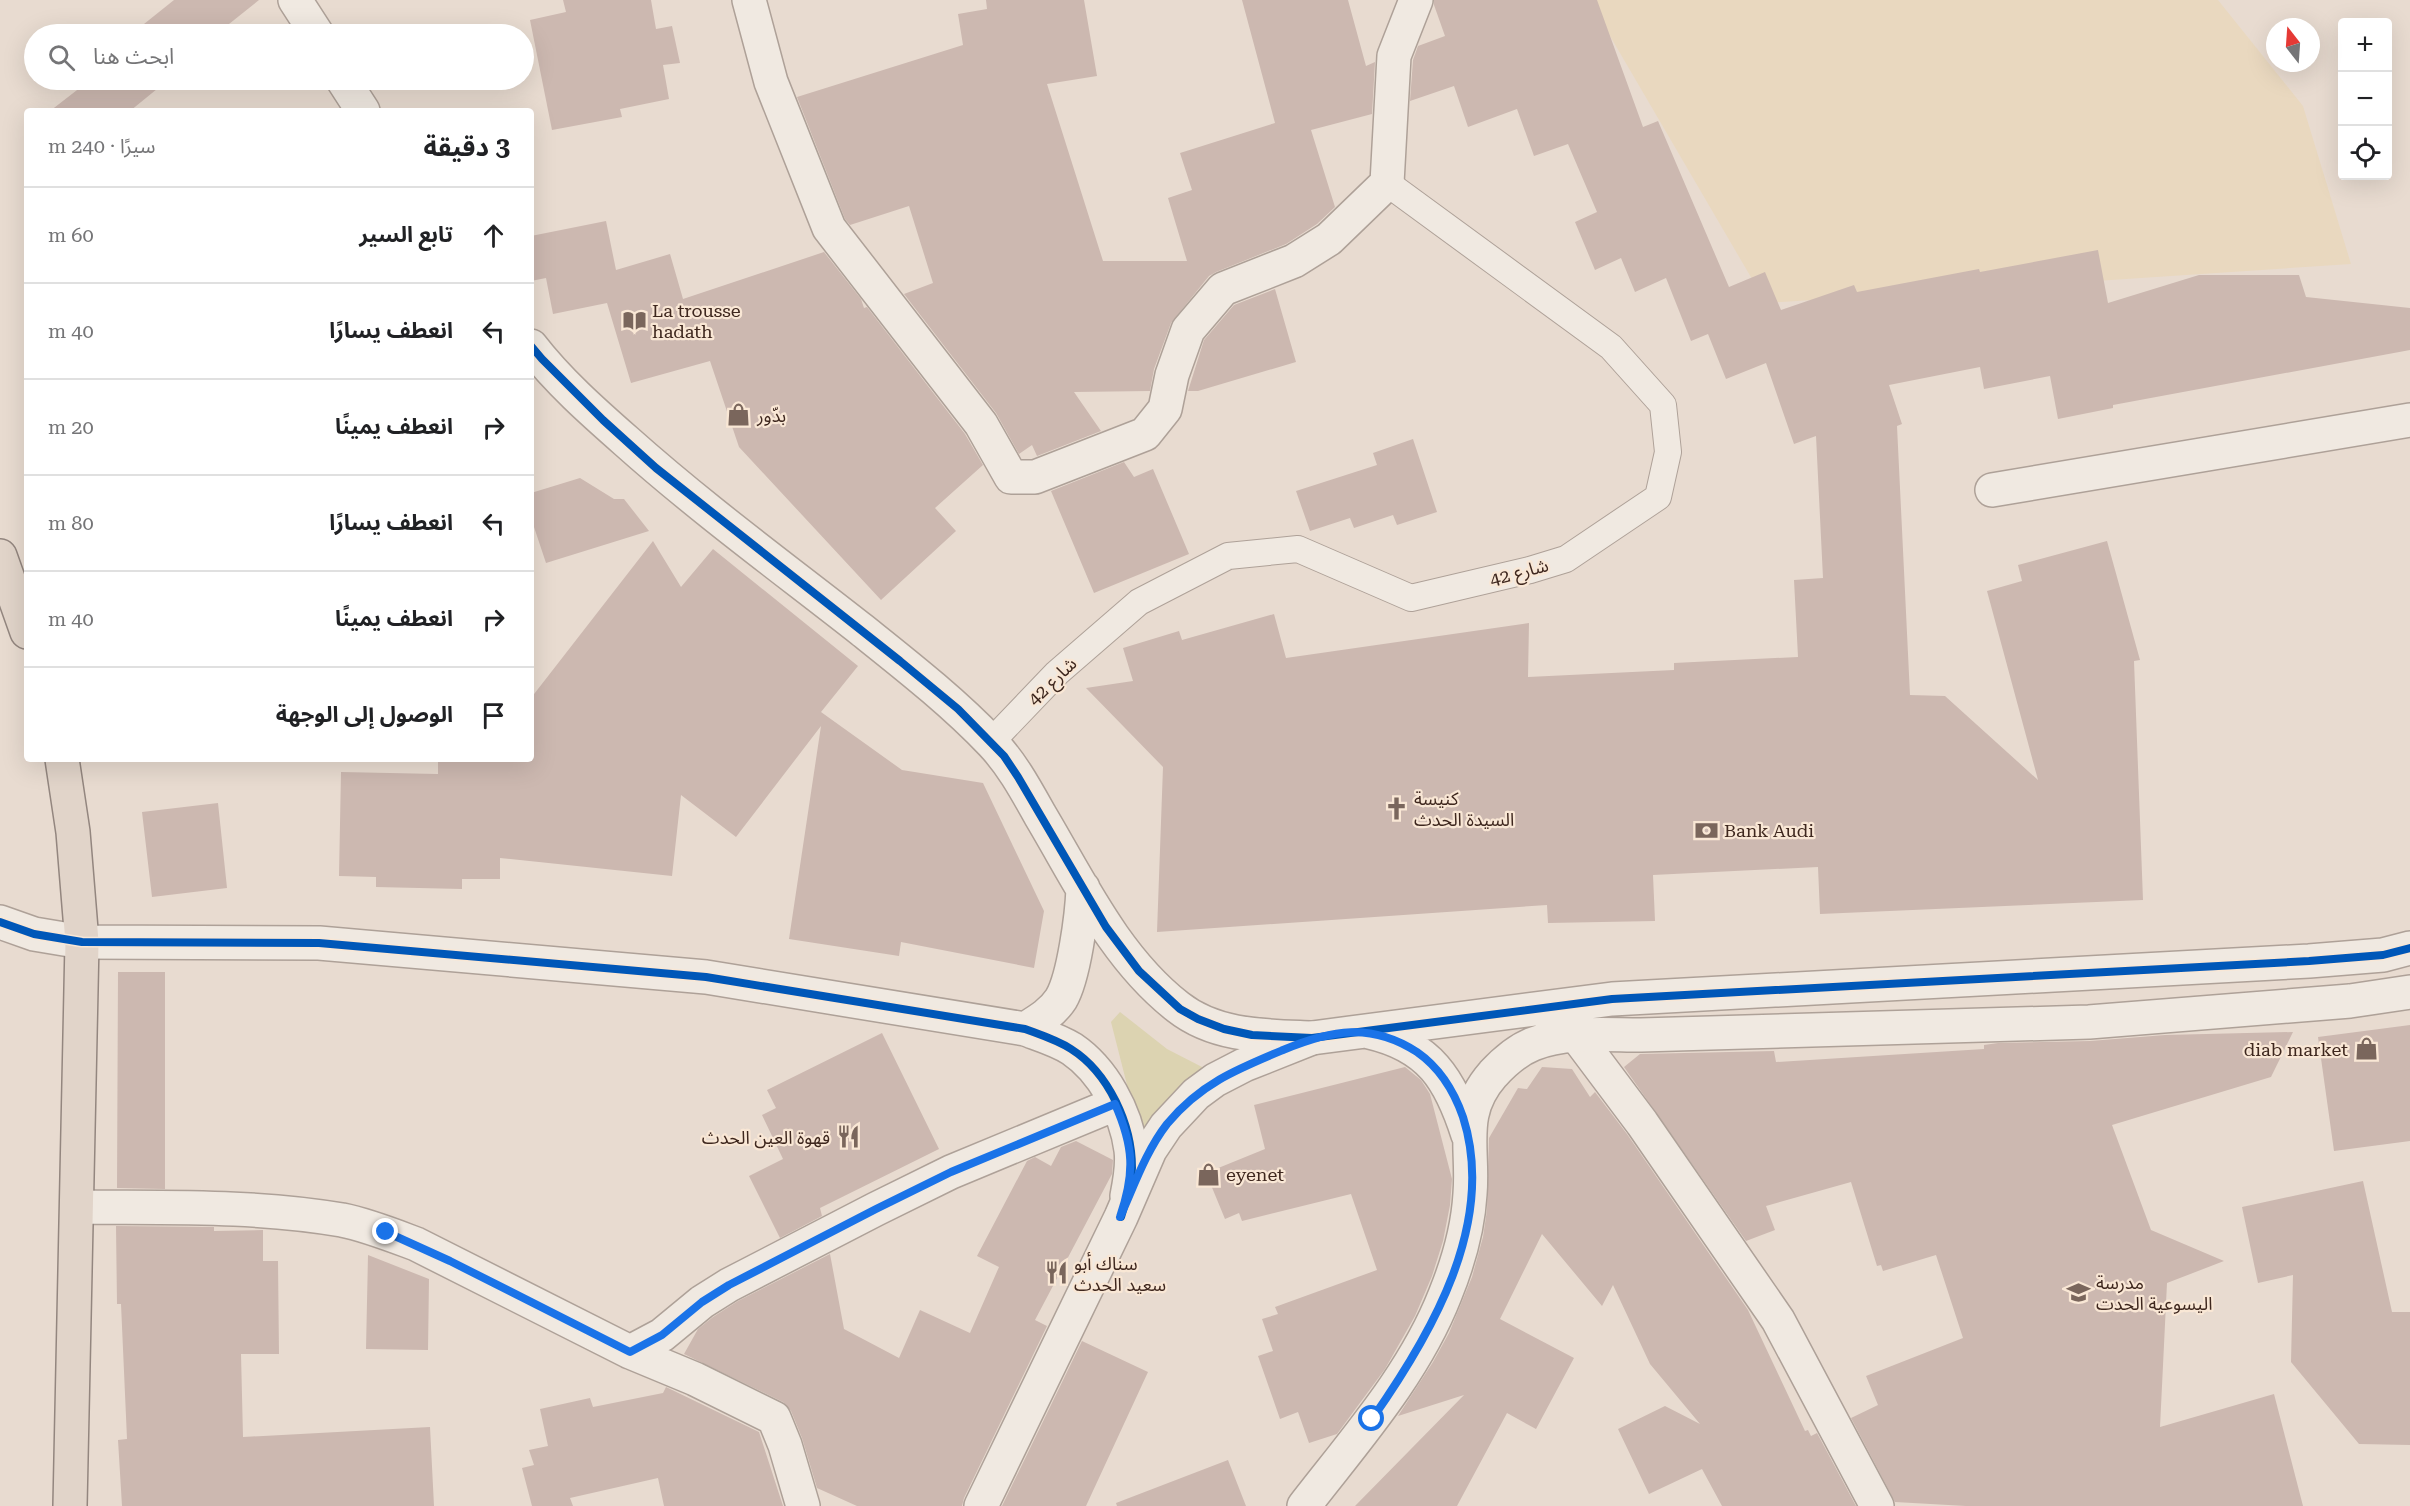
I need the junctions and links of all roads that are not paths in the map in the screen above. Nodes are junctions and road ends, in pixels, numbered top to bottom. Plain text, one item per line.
1 (295, 0) edge
2 (749, 0) edge
3 (1416, 0) edge
4 (310, 24) edge
5 (349, 90) edge
6 (361, 108) edge
7 (1387, 183) junction
8 (534, 350) edge
9 (2410, 420) edge
10 (1992, 490) dead end
11 (0, 556) edge
12 (24, 624) edge
13 (992, 742) junction
14 (62, 762) edge
15 (1083, 888) junction
16 (0, 922) edge
17 (82, 942) junction
18 (2410, 948) edge
19 (2410, 992) edge
20 (1566, 1004) junction
21 (1025, 1029) junction
22 (1361, 1031) junction
23 (1576, 1035) junction
24 (1312, 1038) junction
25 (1115, 1104) junction
26 (1469, 1137) junction
27 (78, 1208) junction
28 (1120, 1217) junction
29 (630, 1352) junction
30 (70, 1506) edge
31 (803, 1506) edge
32 (981, 1506) edge
33 (1304, 1506) edge
34 (1877, 1506) edge

1 - 4 street
2 - 7 street
3 - 7 street
5 - 6 street
7 - 13 lane, شارع 42
8 - 13 street
9 - 10 street
11 - 12 highway
13 - 15 street
14 - 17 highway
15 - 21 street
15 - 24 street
16 - 17 street
17 - 21 street
17 - 27 highway
18 - 20 street
19 - 23 street
20 - 22 street
20 - 23 street
21 - 25 street
22 - 24 street
22 - 26 street
23 - 26 street
23 - 34 street
24 - 28 street
25 - 28 street
25 - 29 street
26 - 33 street
27 - 29 street
27 - 30 highway
28 - 32 street
29 - 31 street

